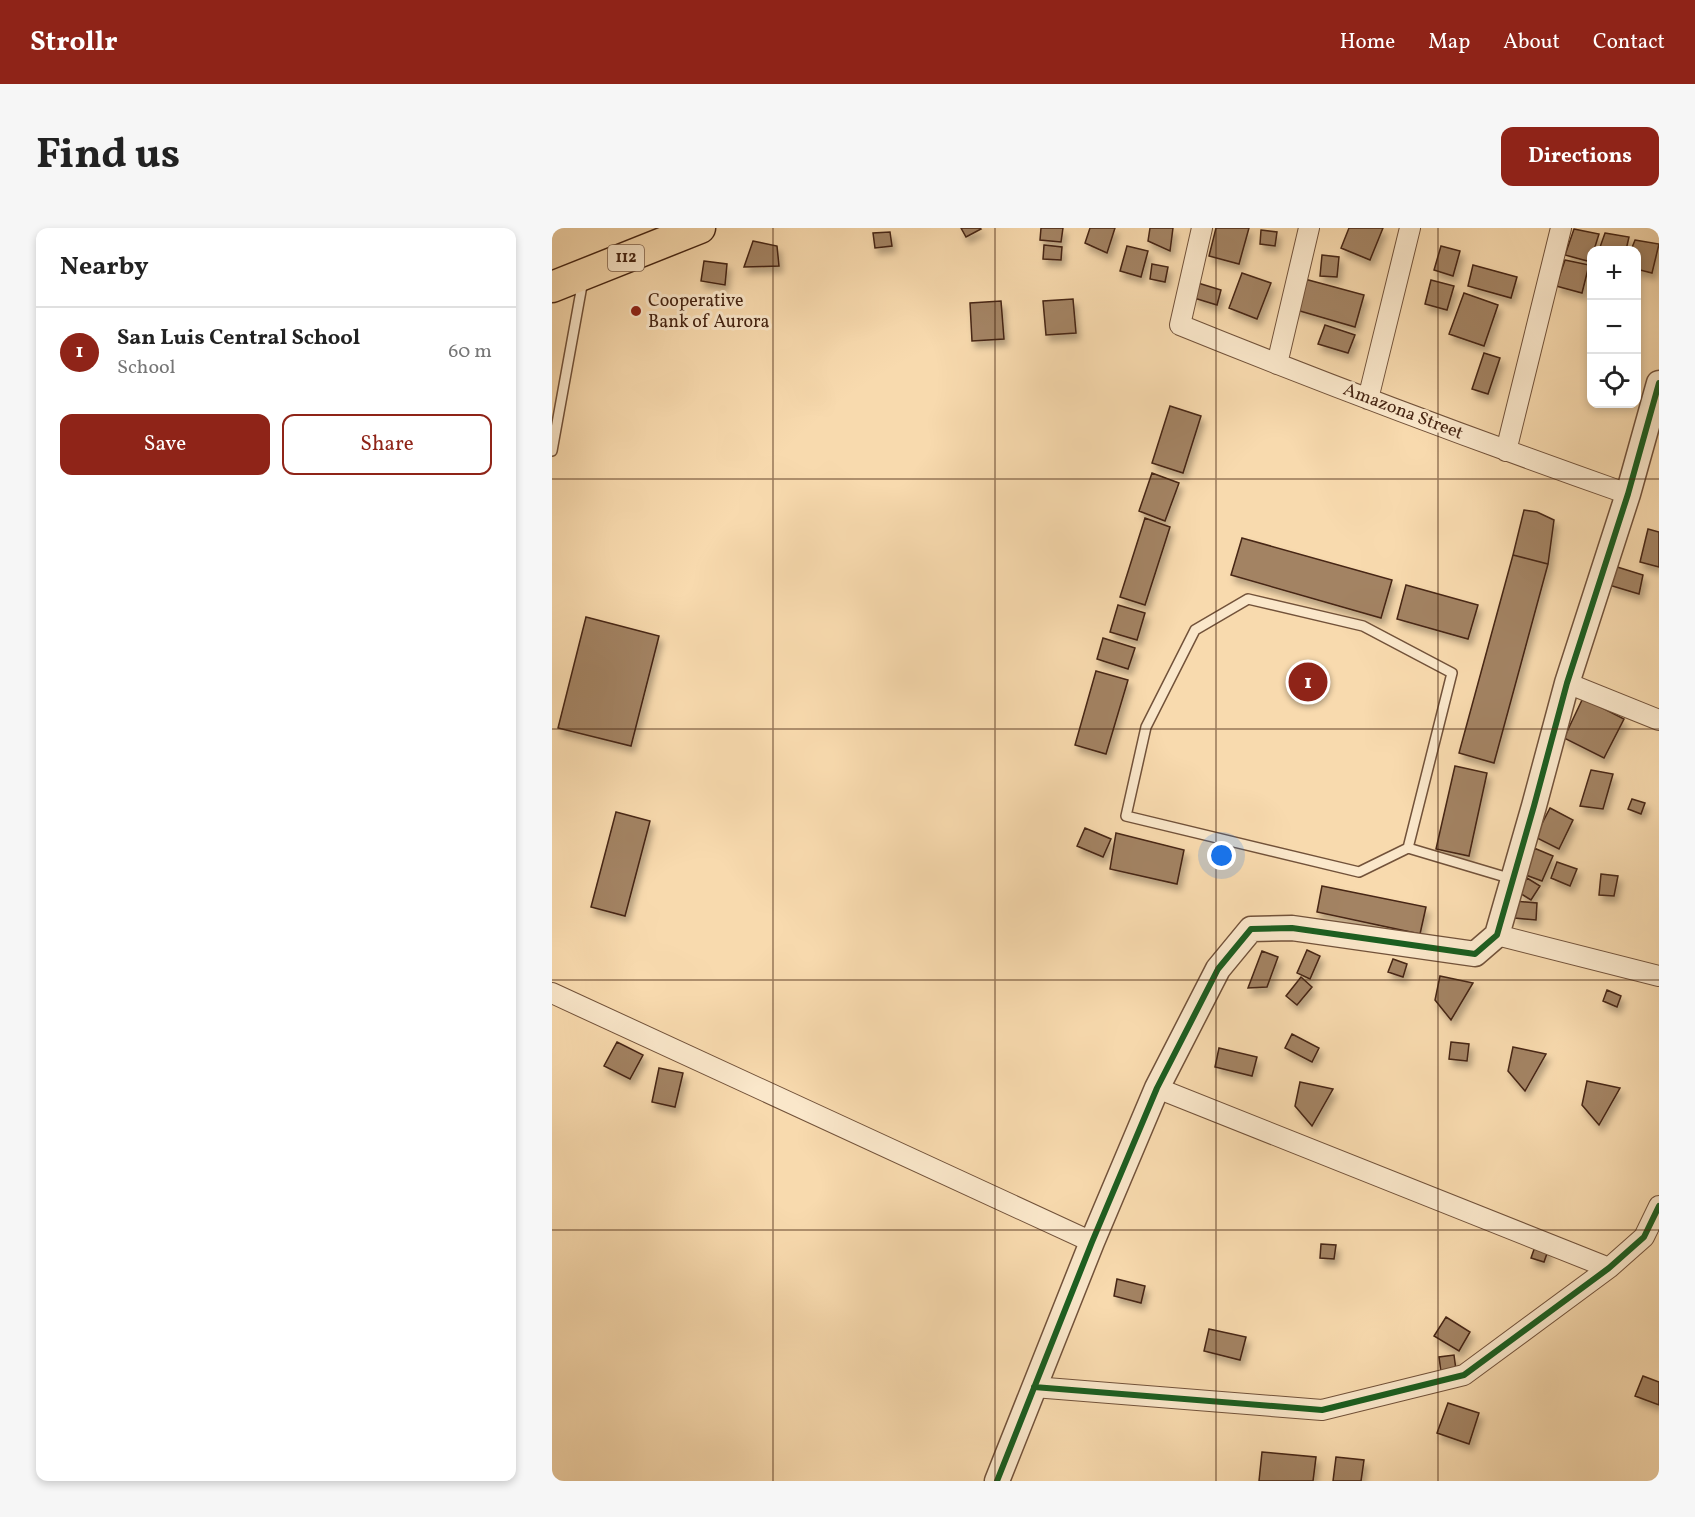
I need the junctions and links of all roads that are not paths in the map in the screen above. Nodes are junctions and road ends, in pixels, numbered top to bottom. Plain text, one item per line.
1 (700, 228) edge
2 (1202, 228) edge
3 (1309, 228) edge
4 (1410, 228) edge
5 (1561, 228) edge
6 (584, 275) junction
7 (552, 287) edge
8 (1277, 364) junction
9 (1659, 385) edge
10 (1368, 399) junction
11 (552, 451) edge
12 (1506, 451) junction
13 (1628, 494) junction
14 (1567, 683) junction
15 (1659, 720) edge
16 (1408, 848) junction
17 (1513, 879) junction
18 (1497, 935) junction
19 (1659, 976) edge
20 (552, 993) edge
21 (1157, 1088) junction
22 (1659, 1206) edge
23 (1092, 1242) junction
24 (1610, 1268) junction
25 (1034, 1387) junction
26 (997, 1481) edge

1 - 6 main road, 112
2 - 8 street, Amazona Street
3 - 8 street
4 - 10 street
5 - 12 street
6 - 7 main road, 112
6 - 11 lane
8 - 10 street, Amazona Street
9 - 13 street
10 - 12 street, Amazona Street
12 - 13 street, Amazona Street
13 - 14 street
14 - 15 street
14 - 17 street
16 - 16 lane
16 - 17 lane
17 - 18 street
18 - 19 street
18 - 21 street
20 - 23 street
21 - 23 street
21 - 24 street
22 - 24 street
23 - 25 street
24 - 25 street
25 - 26 street

